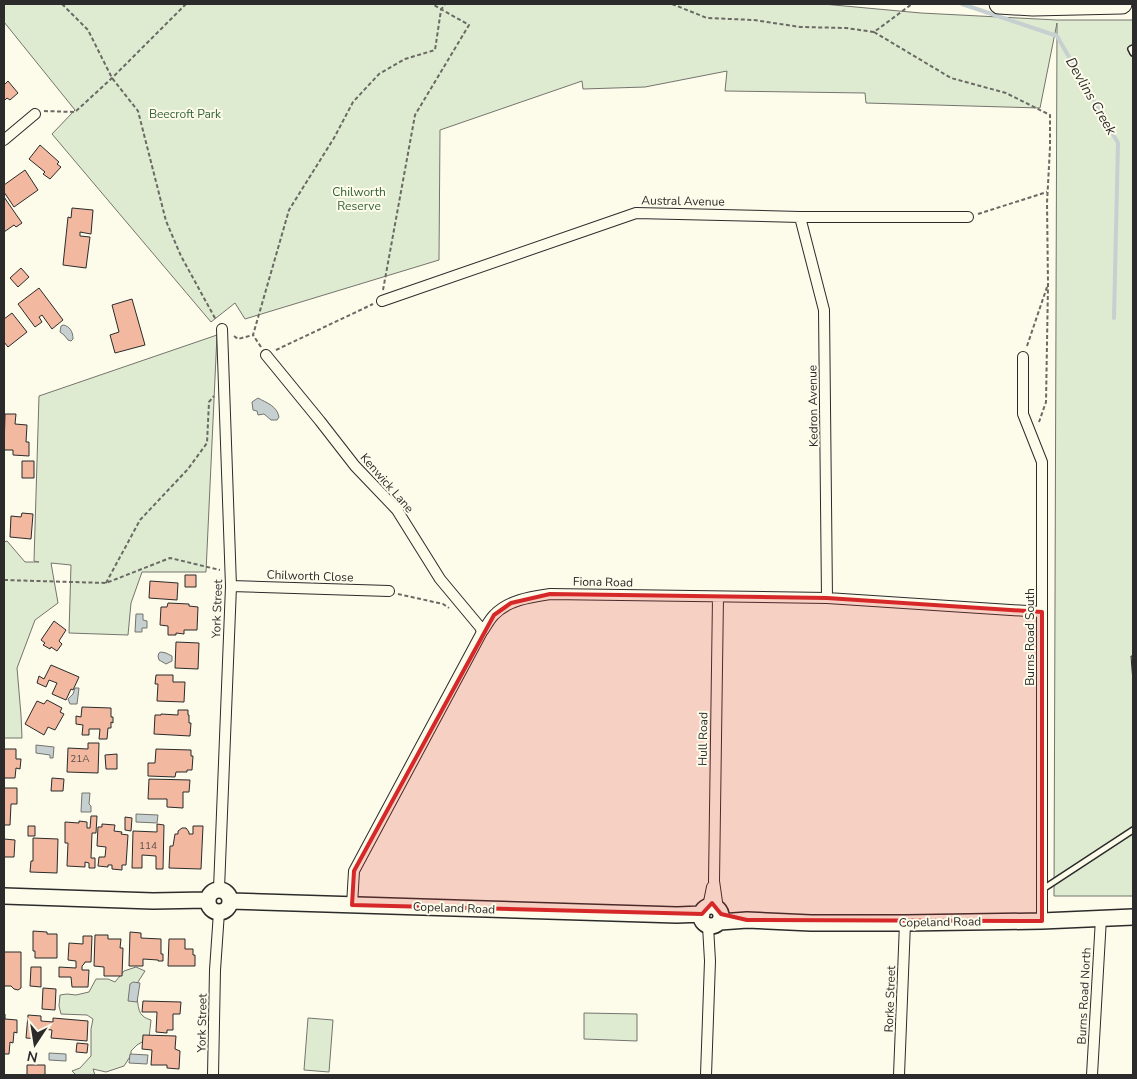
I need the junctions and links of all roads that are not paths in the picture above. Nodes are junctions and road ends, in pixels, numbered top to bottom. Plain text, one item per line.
1 (999, 4) edge
2 (1122, 4) edge
3 (1133, 48) edge
4 (1133, 53) edge
5 (36, 112) road end
6 (4, 140) edge
7 (800, 216) junction
8 (968, 217) road end
9 (382, 300) road end
10 (222, 329) road end
11 (266, 355) road end
12 (1023, 357) road end
13 (231, 586) junction
14 (389, 591) road end
15 (718, 596) junction
16 (827, 598) junction
17 (1042, 612) junction
18 (482, 632) junction
19 (1133, 830) edge
20 (219, 889) junction
21 (1042, 890) junction
22 (4, 896) edge
23 (207, 900) junction
24 (230, 901) junction
25 (352, 905) junction
26 (219, 912) junction
27 (712, 917) junction
28 (1133, 917) edge
29 (1101, 918) junction
30 (1042, 921) junction
31 (905, 923) junction
32 (213, 1075) edge
33 (706, 1075) edge
34 (899, 1075) edge
35 (1092, 1075) edge

1 - 2 highway
3 - 4 lane
5 - 6 street
7 - 8 street, Austral Avenue
7 - 9 street, Austral Avenue
7 - 16 street, Kedron Avenue
10 - 13 street, York Street
11 - 18 street, Kenwick Lane
12 - 17 street, Burns Road South
13 - 14 street, Chilworth Close
13 - 20 street, York Street
15 - 16 street, Fiona Road
15 - 18 street, Fiona Road
15 - 27 street, Hull Road
16 - 17 street, Fiona Road
17 - 21 street, Burns Road South
18 - 25 street, Fiona Road
19 - 21 lane
20 - 23 main road
20 - 24 main road
21 - 30 street, Burns Road South
22 - 23 main road
23 - 26 main road
24 - 25 main road, Copeland Road
24 - 26 main road
25 - 27 main road, Copeland Road
26 - 32 street, York Street
27 - 31 main road, Copeland Road
27 - 33 street, Hull Road
28 - 29 main road, Copeland Road
29 - 30 main road, Copeland Road
29 - 35 street, Burns Road North
30 - 31 main road, Copeland Road
31 - 34 street, Rorke Street

